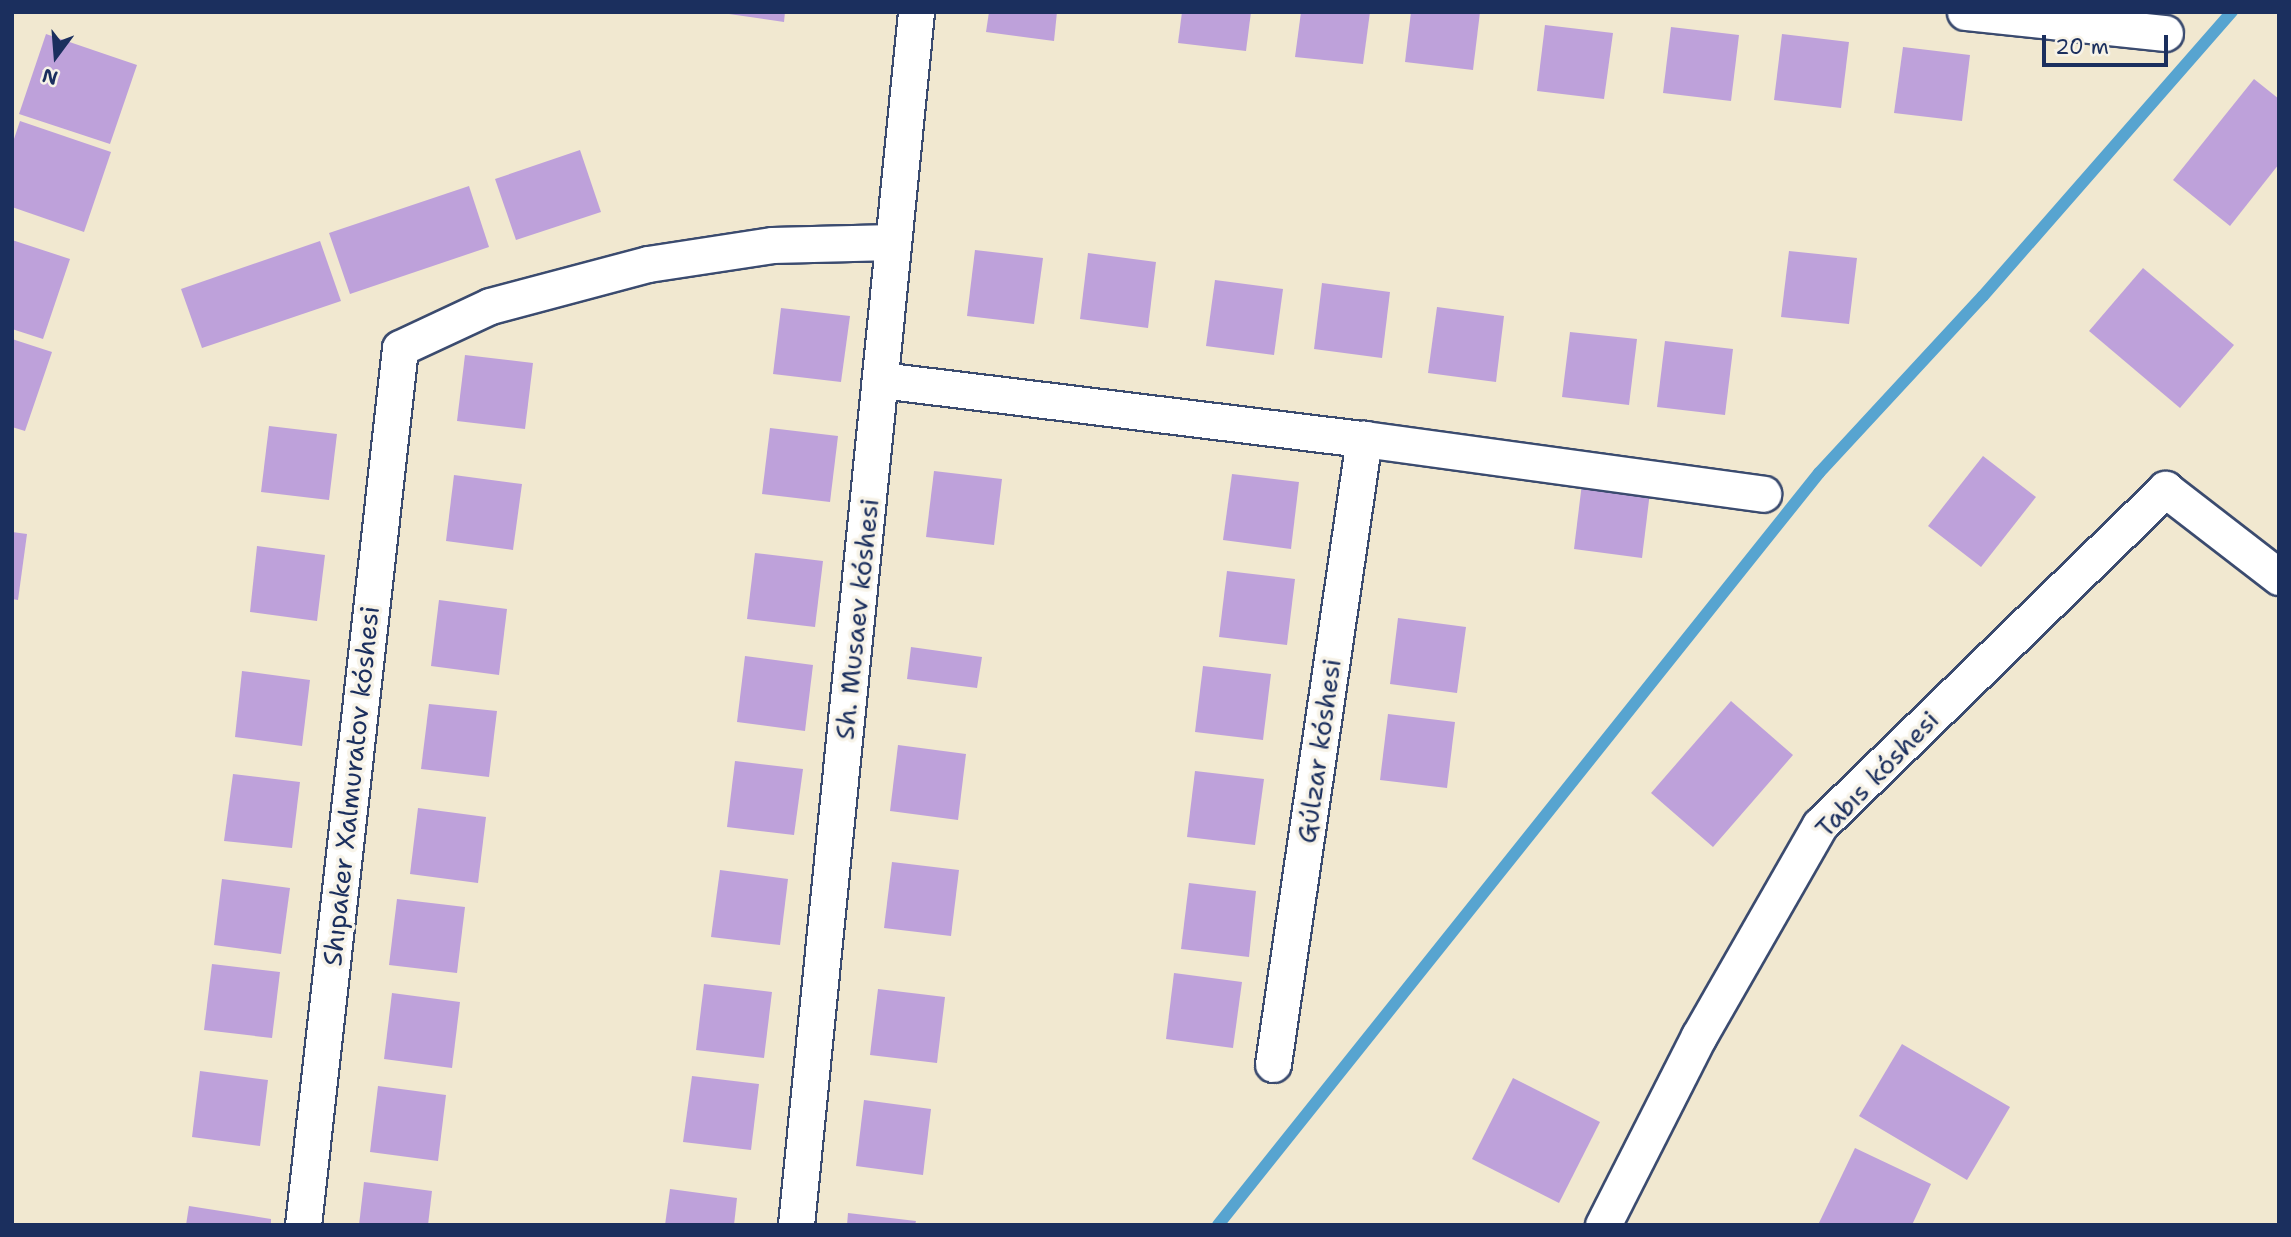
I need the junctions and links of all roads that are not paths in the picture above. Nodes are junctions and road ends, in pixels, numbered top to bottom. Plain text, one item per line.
1 (916, 12) edge
2 (1965, 12) edge
3 (2165, 33) dead end
4 (893, 242) junction
5 (881, 380) junction
6 (1364, 439) junction
7 (1763, 494) dead end
8 (2279, 577) edge
9 (1273, 1064) dead end
10 (303, 1225) edge
11 (796, 1225) edge
12 (1603, 1225) edge

1 - 4 street, Sh. Musaev kóshesi
2 - 3 street
4 - 5 street, Sh. Musaev kóshesi
4 - 10 street, Shıpaker Xalmuratov kóshesi
5 - 6 street
5 - 11 street, Sh. Musaev kóshesi
6 - 7 street
6 - 9 street, Gúlzar kóshesi
8 - 12 street, Tabıs kóshesi

